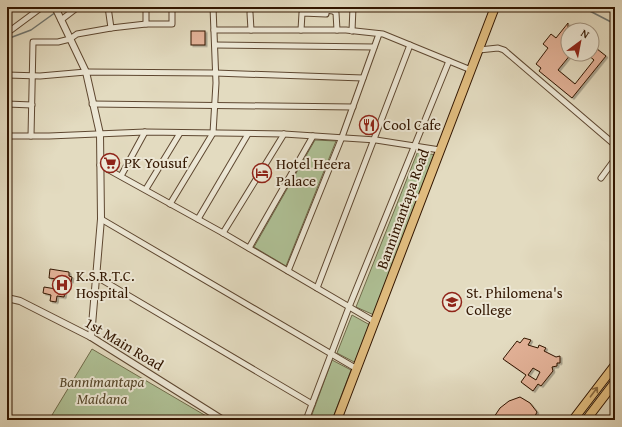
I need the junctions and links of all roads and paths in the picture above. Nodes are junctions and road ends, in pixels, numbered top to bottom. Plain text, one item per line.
1 (42, 7) edge
2 (55, 7) edge
3 (78, 7) edge
4 (108, 7) edge
5 (146, 7) edge
6 (172, 7) edge
7 (213, 7) edge
8 (353, 7) edge
9 (495, 7) edge
10 (250, 14) dead end
11 (60, 18) junction
12 (146, 24) junction
13 (112, 28) junction
14 (214, 30) junction
15 (251, 30) junction
16 (301, 30) junction
17 (337, 30) junction
18 (352, 31) junction
19 (7, 34) edge
20 (379, 34) junction
21 (70, 39) junction
22 (215, 45) junction
23 (410, 45) junction
24 (374, 47) junction
25 (479, 50) junction
26 (449, 61) junction
27 (471, 70) junction
28 (86, 72) junction
29 (215, 73) junction
30 (7, 75) edge
31 (33, 76) junction
32 (363, 78) junction
33 (7, 104) edge
34 (92, 104) junction
35 (32, 105) junction
36 (214, 105) junction
37 (353, 107) junction
38 (145, 132) junction
39 (180, 133) junction
40 (212, 133) junction
41 (100, 134) junction
42 (248, 134) junction
43 (284, 134) junction
44 (7, 136) edge
45 (31, 136) junction
46 (313, 136) junction
47 (342, 137) junction
48 (376, 140) junction
49 (415, 145) junction
50 (615, 145) edge
51 (440, 150) junction
52 (615, 159) edge
53 (100, 165) junction
54 (121, 176) junction
55 (601, 178) dead end
56 (146, 189) junction
57 (170, 204) junction
58 (101, 219) junction
59 (198, 219) junction
60 (223, 233) junction
61 (249, 248) junction
62 (288, 271) junction
63 (97, 276) junction
64 (317, 288) junction
65 (7, 298) edge
66 (349, 307) junction
67 (375, 322) junction
68 (91, 337) junction
69 (331, 354) junction
70 (615, 365) edge
71 (357, 369) junction
72 (615, 382) edge
73 (312, 404) junction
74 (579, 411) junction
75 (588, 419) edge
76 (223, 420) edge
77 (306, 420) edge
78 (337, 420) edge
79 (573, 420) edge

1 - 19 street
2 - 11 street
3 - 11 street
4 - 13 street
5 - 12 street
6 - 12 street
7 - 14 street
8 - 18 street
9 - 25 main road, Bannimantapa Road
10 - 15 street
11 - 21 street
12 - 13 street
13 - 21 street
14 - 15 street
14 - 22 street
15 - 16 street
16 - 17 street
16 - 17 street
17 - 18 street
18 - 20 street
20 - 23 street
20 - 24 street
21 - 28 street
21 - 31 street
22 - 24 street
22 - 29 street
23 - 26 street
23 - 48 street
24 - 32 street
25 - 27 main road, Bannimantapa Road
25 - 50 street
26 - 27 street
26 - 49 street
27 - 51 main road, Bannimantapa Road
28 - 29 street
28 - 31 street
28 - 34 street
29 - 32 street
29 - 36 street
30 - 31 street
31 - 35 street
32 - 37 street
33 - 35 street
34 - 36 street
34 - 41 street
35 - 45 street
36 - 37 street
36 - 40 street
37 - 47 street
38 - 39 street
38 - 41 street
38 - 54 street
39 - 40 street
39 - 56 street
40 - 42 street
40 - 57 street
41 - 45 street
41 - 53 street
42 - 43 street
42 - 59 street
43 - 46 street
43 - 60 street
44 - 45 street
46 - 47 street
46 - 61 street
47 - 48 street
47 - 62 street
48 - 49 street
48 - 64 street
49 - 51 street
49 - 66 street
51 - 67 main road, Bannimantapa Road
52 - 55 street
53 - 54 street
53 - 58 street
54 - 56 street
56 - 57 street
57 - 59 street
58 - 63 street
58 - 69 street
59 - 60 street
60 - 61 street
61 - 62 street
62 - 64 street
63 - 68 street
63 - 73 street
64 - 66 street
65 - 68 street, 1st Main Road
66 - 67 street
66 - 69 street
67 - 71 main road, Bannimantapa Road
68 - 76 street, 1st Main Road
69 - 71 street
69 - 73 street
74 -> 70 main road
71 - 78 main road, Bannimantapa Road
72 - 75 main road
73 - 77 street
74 - 75 street
74 - 79 main road

